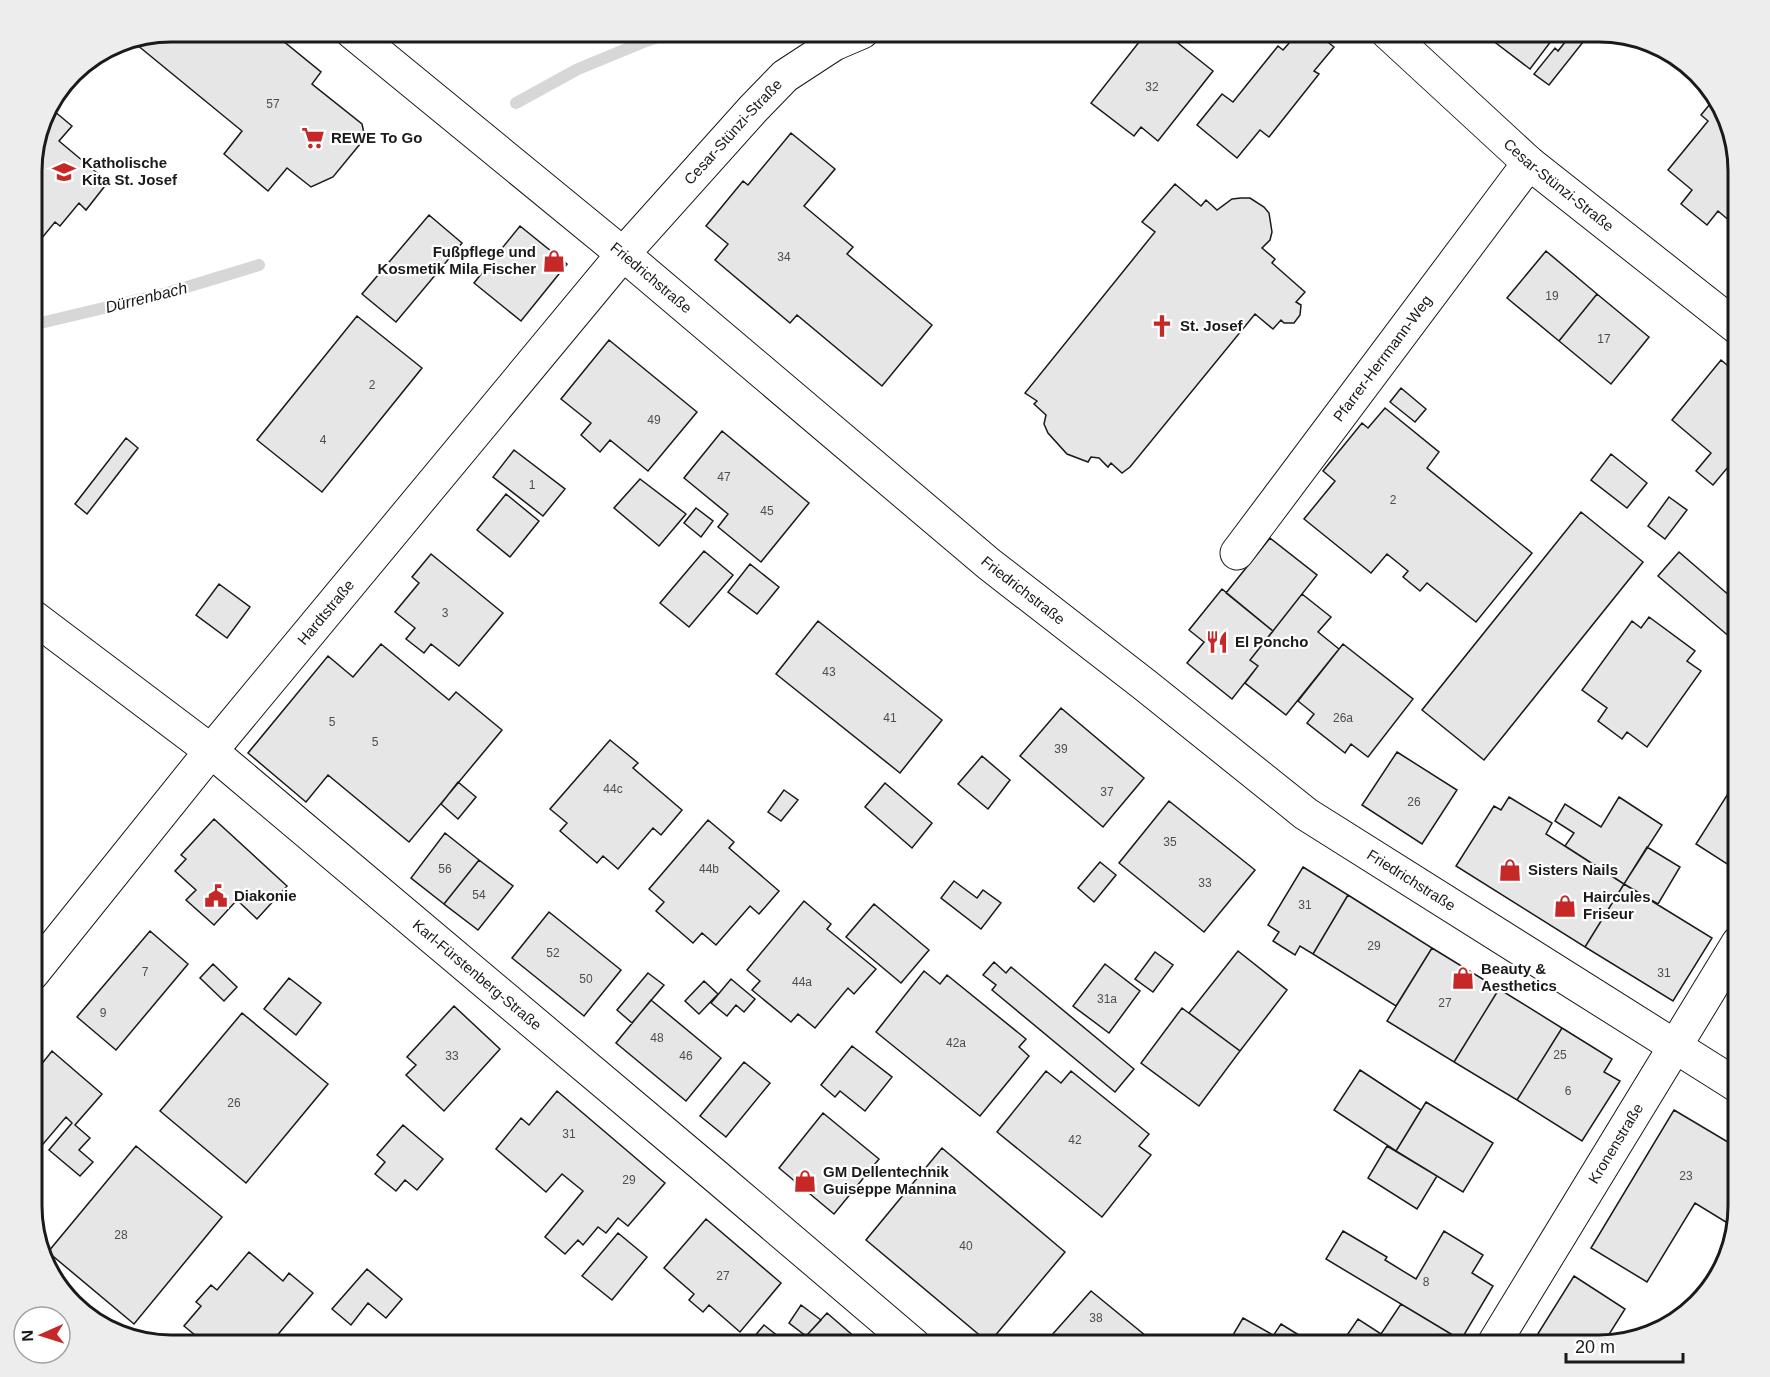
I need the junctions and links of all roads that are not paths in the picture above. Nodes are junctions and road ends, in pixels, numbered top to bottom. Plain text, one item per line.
1 (364, 42) edge
2 (839, 42) edge
3 (1398, 42) edge
4 (1529, 163) junction
5 (623, 254) junction
6 (1728, 320) edge
7 (1237, 553) dead end
8 (42, 624) edge
9 (211, 751) junction
10 (1728, 960) edge
11 (42, 962) edge
12 (1674, 1047) junction
13 (1728, 1080) edge
14 (901, 1335) edge
15 (1500, 1335) edge

1 - 5 street, Friedrichstraße
2 - 5 street, Cesar-Stünzi-Straße
3 - 4 street, Cesar-Stünzi-Straße
4 - 6 street, Cesar-Stünzi-Straße
4 - 7 street, Pfarrer-Herrmann-Weg
5 - 9 street, Hardtstraße
5 - 12 street, Friedrichstraße
8 - 9 street, Karl-Fürstenberg-Straße
9 - 11 street, Hardtstraße
9 - 14 street, Karl-Fürstenberg-Straße
10 - 12 street, Kronenstraße
12 - 13 street, Friedrichstraße
12 - 15 street, Kronenstraße

